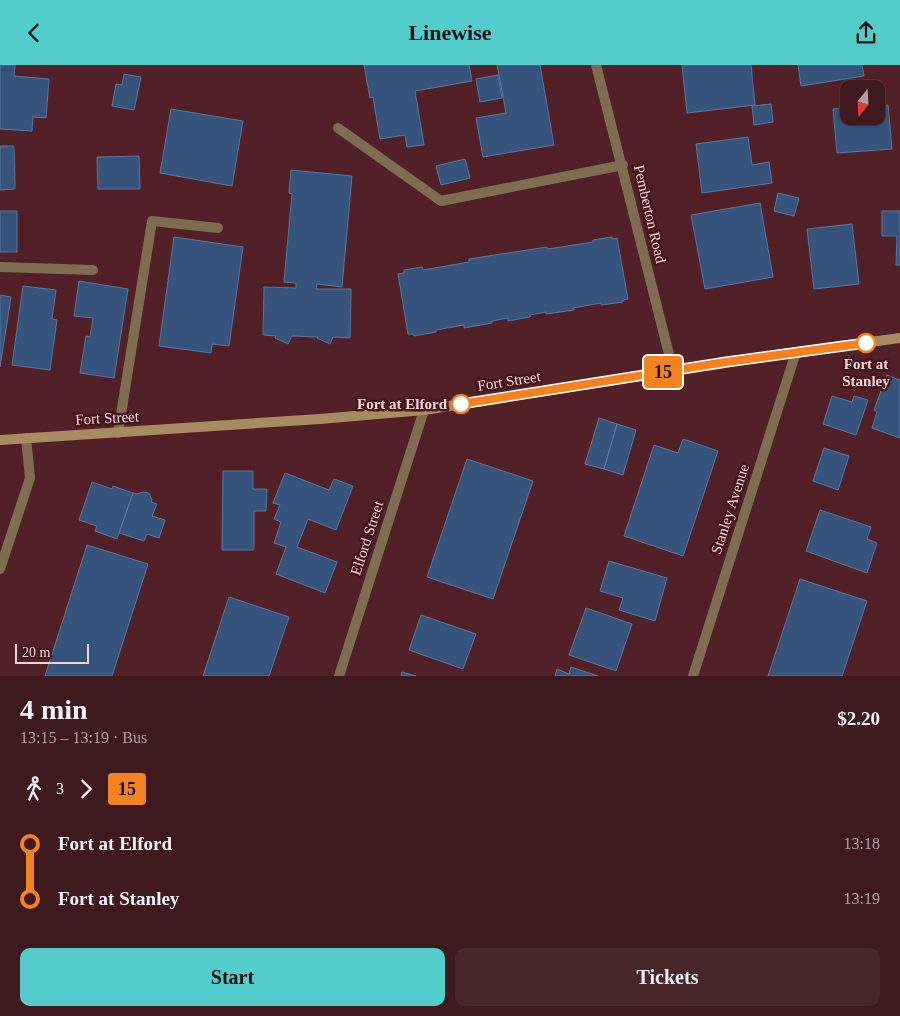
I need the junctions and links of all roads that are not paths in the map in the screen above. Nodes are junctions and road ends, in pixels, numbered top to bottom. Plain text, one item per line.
1 (596, 65) edge
2 (338, 128) dead end
3 (622, 165) junction
4 (218, 229) dead end
5 (0, 267) edge
6 (93, 270) dead end
7 (900, 338) edge
8 (796, 352) junction
9 (673, 370) junction
10 (424, 410) junction
11 (118, 433) junction
12 (26, 438) junction
13 (0, 440) edge
14 (0, 569) edge
15 (339, 676) edge
16 (693, 676) edge

1 - 3 street, Pemberton Road
2 - 3 street
3 - 9 street, Pemberton Road
4 - 11 street
5 - 6 street
7 - 8 main road, Fort Street
8 - 9 main road, Fort Street
8 - 16 street, Stanley Avenue
9 - 10 main road, Fort Street
10 - 11 main road, Fort Street
10 - 15 street, Elford Street
11 - 12 main road, Fort Street
12 - 13 main road, Fort Street
12 - 14 street

